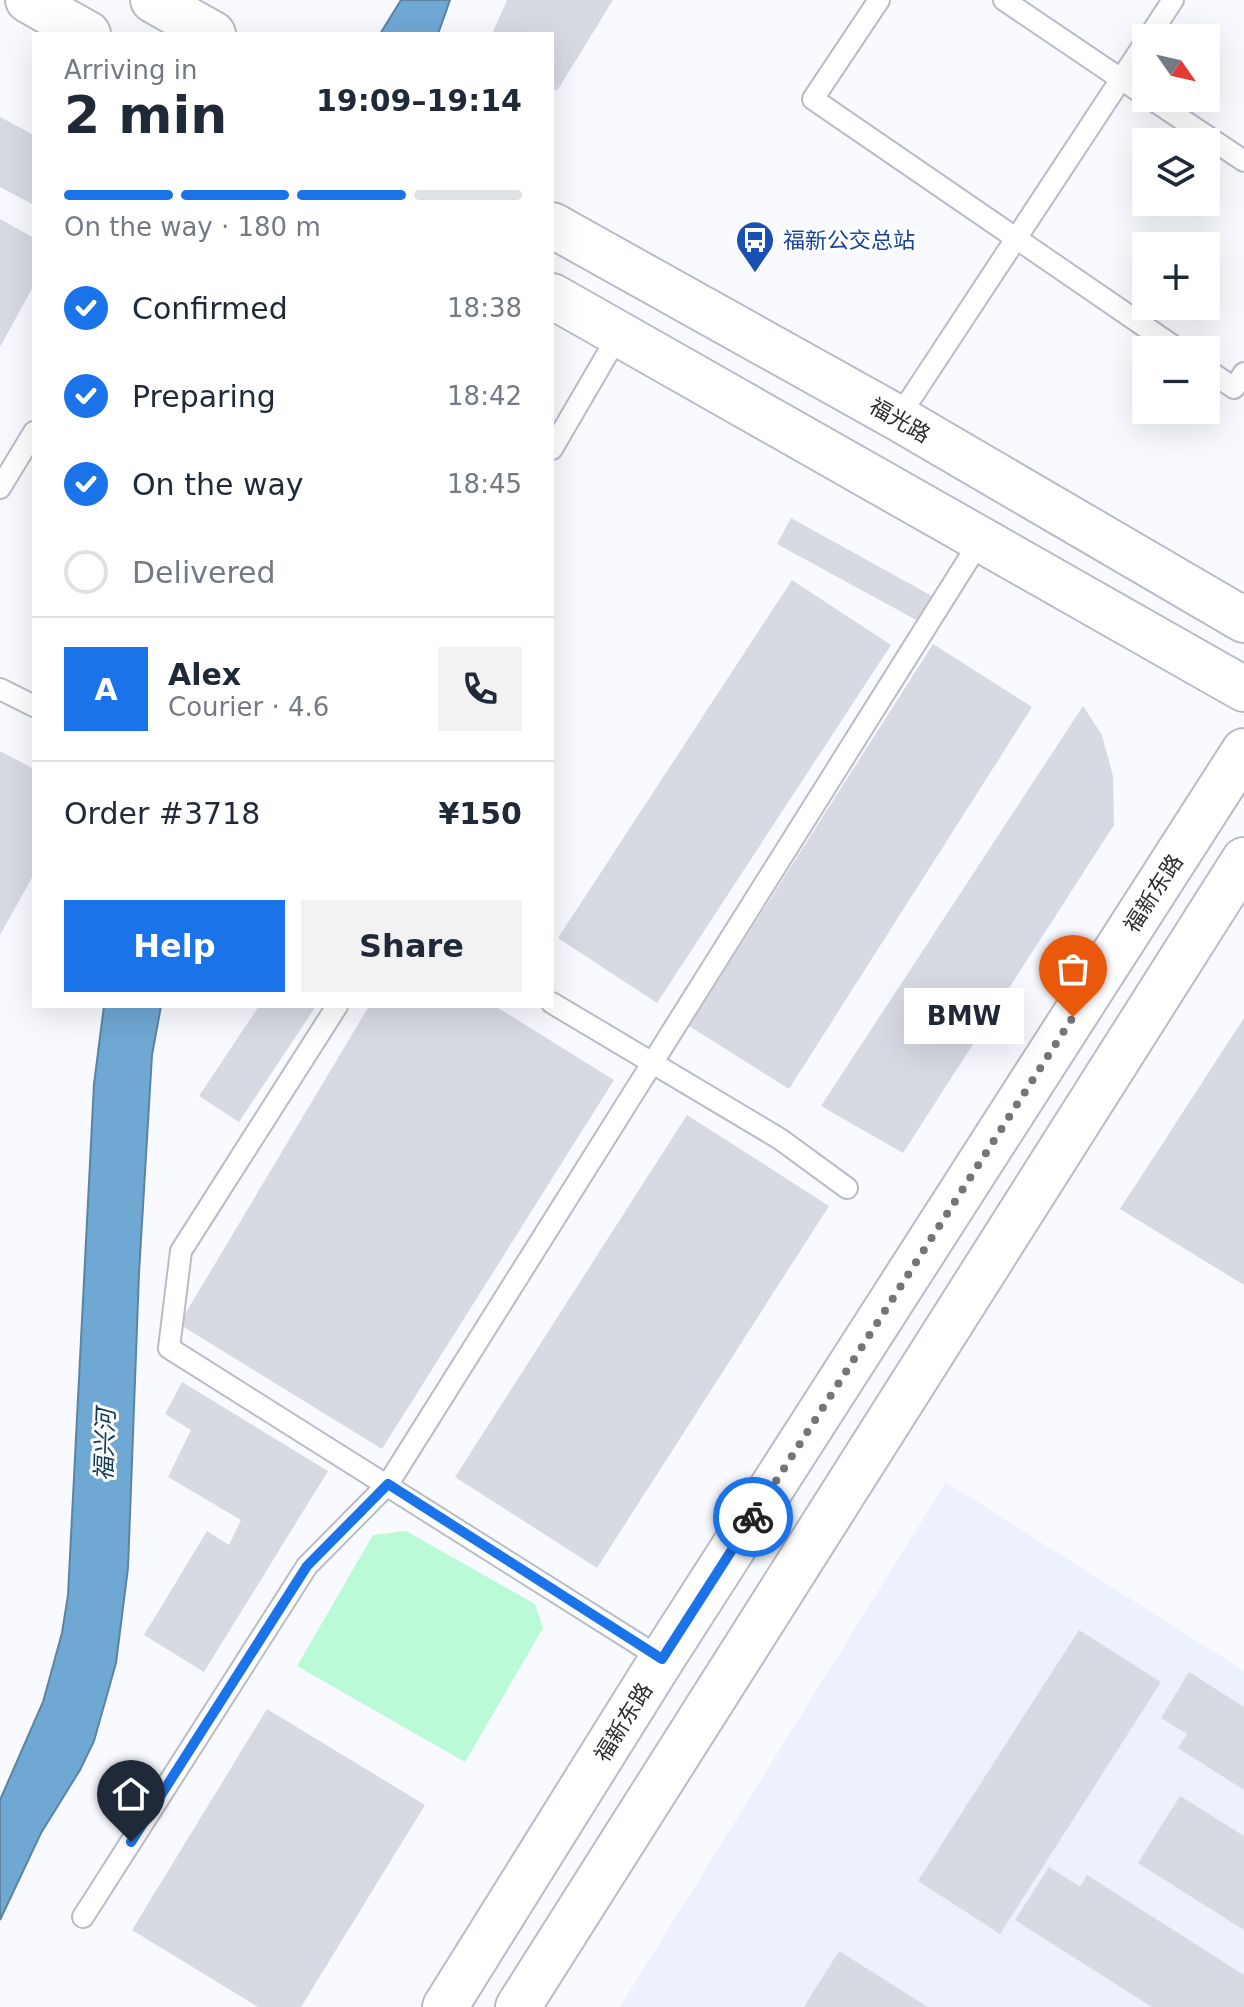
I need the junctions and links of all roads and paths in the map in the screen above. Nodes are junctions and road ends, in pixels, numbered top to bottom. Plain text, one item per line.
1 (28, 0) edge
2 (153, 0) edge
3 (879, 0) edge
4 (1004, 0) edge
5 (1173, 0) edge
6 (1157, 24) edge
7 (84, 32) edge
8 (209, 32) edge
9 (1132, 62) edge
10 (1121, 79) junction
11 (1132, 86) edge
12 (1170, 112) edge
13 (1244, 161) edge
14 (554, 226) edge
15 (1015, 239) junction
16 (554, 297) edge
17 (619, 334) junction
18 (1158, 336) edge
19 (1244, 373) edge
20 (1220, 378) edge
21 (898, 418) junction
22 (32, 435) edge
23 (554, 446) edge
24 (0, 488) edge
25 (980, 541) junction
26 (1244, 620) edge
27 (0, 689) edge
28 (1244, 689) edge
29 (32, 705) edge
30 (1244, 751) edge
31 (1244, 860) edge
32 (554, 1004) edge
33 (336, 1008) edge
34 (651, 1063) junction
35 (847, 1188) dead end
36 (388, 1484) junction
37 (662, 1659) junction
38 (83, 1917) dead end
39 (445, 2007) edge
40 (518, 2007) edge

1 - 7 main road
2 - 8 main road
3 - 15 lane
4 - 10 lane
5 - 6 lane
9 - 10 lane
10 - 11 lane
10 - 15 lane
12 - 13 lane
14 - 21 main road, 福光路
15 - 18 lane
15 - 21 lane
16 - 17 main road
17 - 23 lane
17 - 25 main road
19 - 20 lane
21 - 26 main road, 福光路
22 - 24 lane
25 - 28 main road
25 - 34 lane
27 - 29 lane
30 - 37 main road, 福新东路
31 - 40 main road
32 - 34 lane
33 - 36 lane
34 - 35 lane
34 - 36 lane
36 - 37 lane
36 - 38 lane
37 - 39 main road, 福新东路

